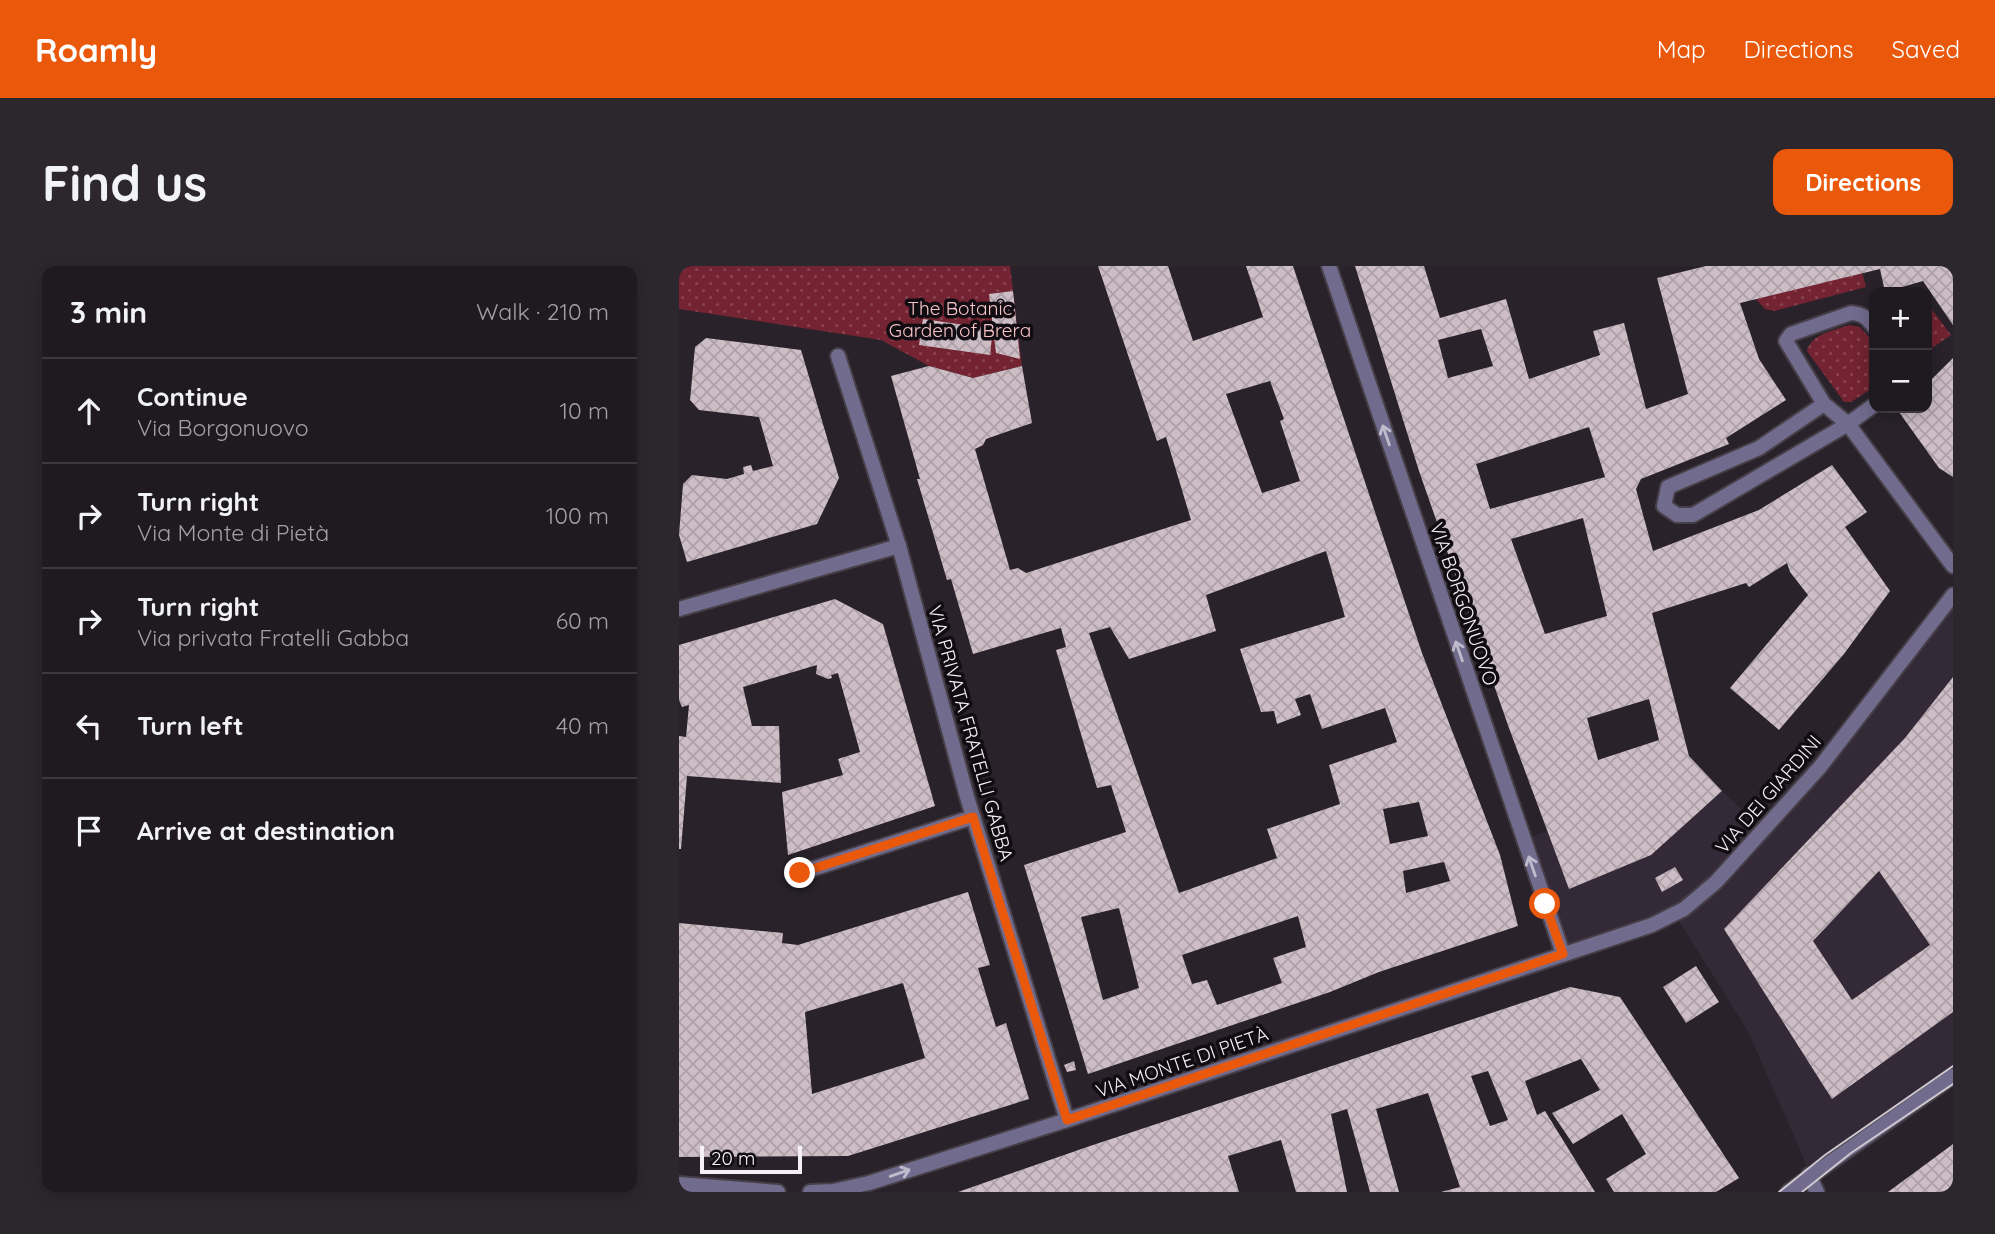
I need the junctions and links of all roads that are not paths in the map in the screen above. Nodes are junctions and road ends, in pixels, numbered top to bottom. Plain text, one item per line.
1 (1329, 266) edge
2 (1869, 321) edge
3 (838, 356) dead end
4 (1824, 404) junction
5 (1869, 409) edge
6 (1848, 425) junction
7 (899, 546) junction
8 (1953, 566) edge
9 (1953, 595) edge
10 (679, 609) edge
11 (973, 817) junction
12 (800, 873) dead end
13 (1563, 954) junction
14 (1953, 1076) edge
15 (1067, 1120) junction
16 (1809, 1175) junction
17 (679, 1184) edge
18 (778, 1192) edge
19 (810, 1192) edge
20 (1788, 1192) edge
21 (1817, 1192) edge

13 -> 1 street, VIA BORGONUOVO
2 - 4 street
3 - 7 street, VIA PRIVATA FRATELLI GABBA
4 - 6 street
4 - 6 street
5 - 6 street
6 - 8 street
7 - 10 street
7 - 11 street, VIA PRIVATA FRATELLI GABBA
9 - 13 street, VIA DEI GIARDINI
11 - 12 street
11 - 15 street, VIA PRIVATA FRATELLI GABBA
13 - 15 street, VIA MONTE DI PIETÀ
14 - 16 street
19 -> 15 street, VIA MONTE DI PIETÀ
16 - 20 street
16 - 21 street
17 - 18 street

